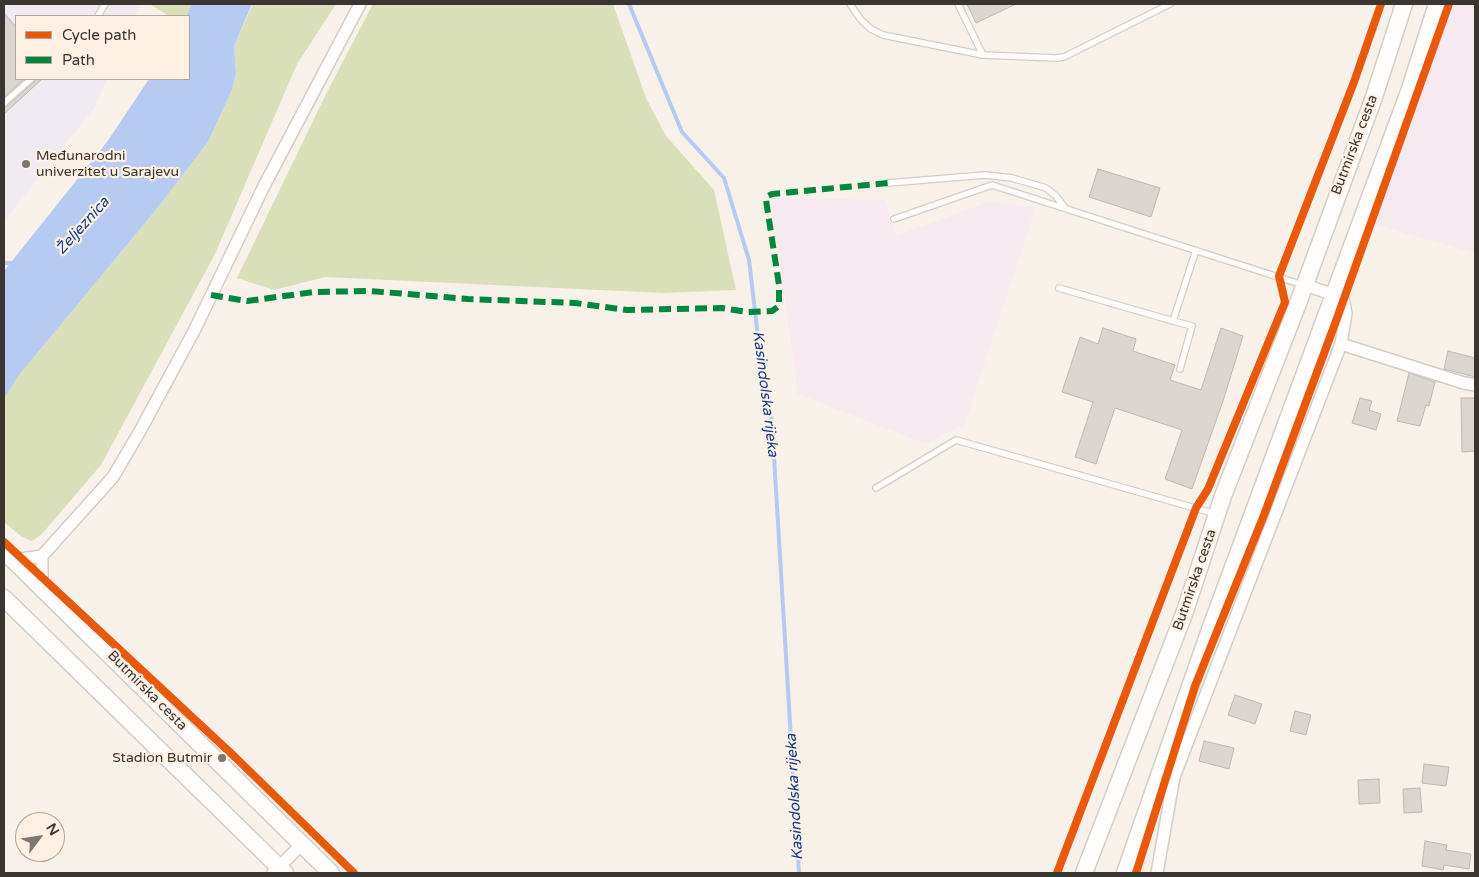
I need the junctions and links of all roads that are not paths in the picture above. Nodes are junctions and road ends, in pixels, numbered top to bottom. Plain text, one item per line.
1 (105, 4) edge
2 (360, 4) edge
3 (850, 4) edge
4 (958, 4) edge
5 (1170, 4) edge
6 (1404, 4) edge
7 (1437, 4) edge
8 (99, 15) edge
9 (983, 55) junction
10 (30, 80) edge
11 (4, 103) edge
12 (888, 183) dead end
13 (1065, 208) junction
14 (894, 219) dead end
15 (1196, 250) junction
16 (1305, 285) junction
17 (1059, 288) dead end
18 (1334, 296) junction
19 (1173, 321) junction
20 (1340, 344) junction
21 (1180, 370) dead end
22 (1475, 385) edge
23 (876, 488) dead end
24 (1218, 515) junction
25 (9, 555) edge
26 (42, 556) junction
27 (42, 588) junction
28 (4, 598) edge
29 (302, 844) junction
30 (279, 871) edge
31 (331, 873) edge
32 (1084, 873) edge
33 (1125, 873) edge
34 (1157, 873) edge

1 - 8 lane
2 - 26 street
3 - 9 lane
4 - 9 lane
5 - 9 lane
6 - 16 main road, Butmirska cesta
7 - 18 main road
10 - 11 lane
12 - 13 lane
13 - 14 lane
13 - 15 lane
15 - 16 lane
15 - 19 lane
16 - 18 street
16 - 24 main road, Butmirska cesta
17 - 19 lane
18 - 20 street
18 - 33 main road
19 - 21 lane
20 - 22 street
20 - 34 street
23 - 24 lane
24 - 32 main road, Butmirska cesta
25 - 26 street
25 - 27 main road, Butmirska cesta
26 - 27 street
27 - 29 main road, Butmirska cesta
28 - 30 main road
29 - 30 street
29 - 31 main road, Butmirska cesta

